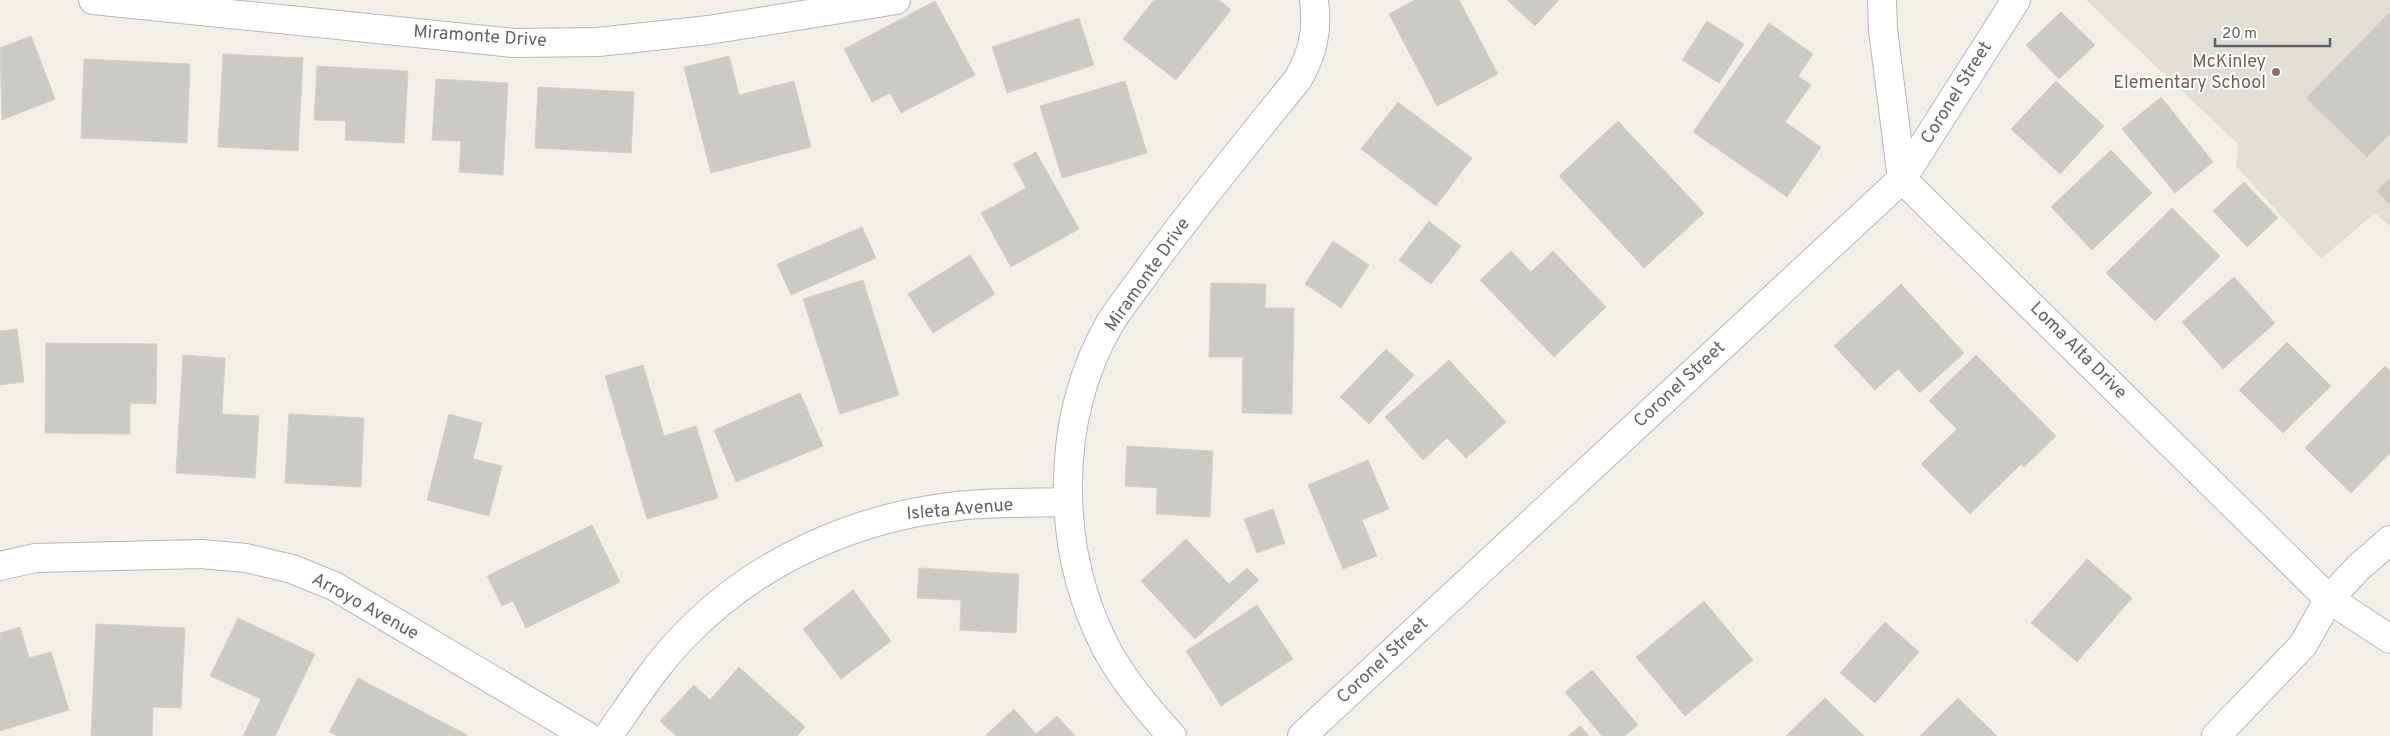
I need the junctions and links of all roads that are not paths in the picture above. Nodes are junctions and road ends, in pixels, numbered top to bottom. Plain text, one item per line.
1 (93, 0) edge
2 (896, 0) edge
3 (1314, 0) edge
4 (1882, 0) edge
5 (2016, 0) edge
6 (1902, 179) junction
7 (1068, 502) junction
8 (2390, 540) edge
9 (0, 566) edge
10 (2329, 599) junction
11 (2390, 639) edge
12 (587, 736) edge
13 (608, 736) edge
14 (1172, 736) edge
15 (1302, 736) edge
16 (2216, 736) edge

1 - 2 street, Miramonte Drive
3 - 7 street, Miramonte Drive
4 - 6 street
5 - 6 street, Coronel Street
6 - 10 street, Loma Alta Drive
6 - 15 street, Coronel Street
7 - 13 street, Isleta Avenue
7 - 14 street, Miramonte Drive
8 - 10 street
9 - 12 street, Arroyo Avenue
10 - 11 street, Loma Alta Drive
10 - 16 street

